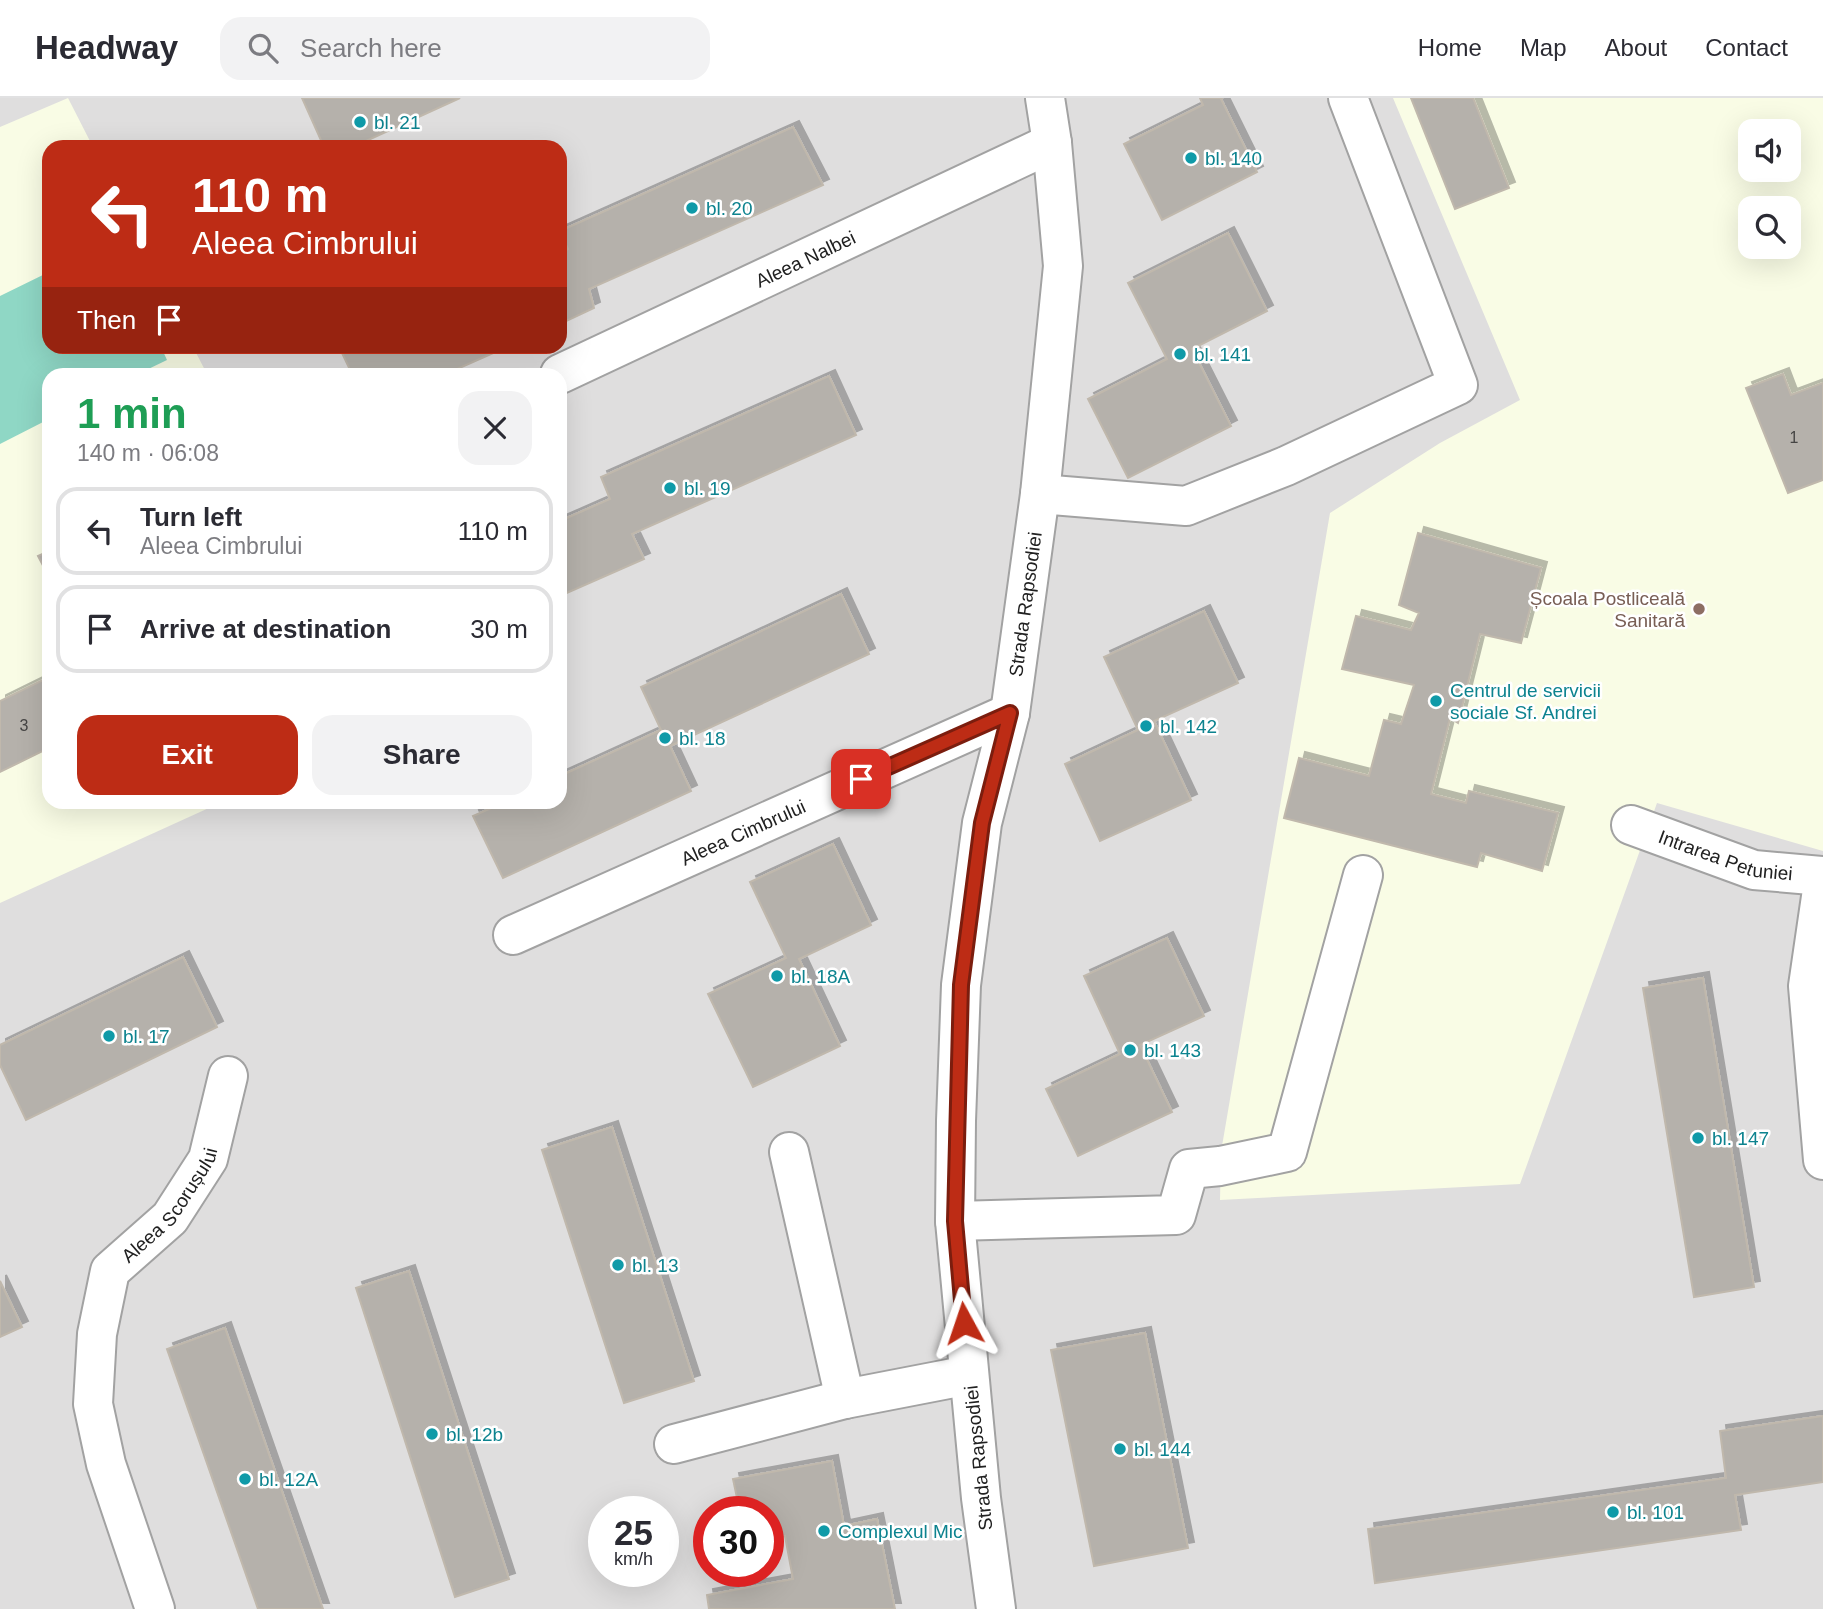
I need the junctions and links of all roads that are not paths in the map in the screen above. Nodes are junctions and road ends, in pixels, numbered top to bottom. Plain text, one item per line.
1 (1045, 98) edge
2 (1348, 98) edge
3 (1052, 143) junction
4 (567, 371) edge
5 (1040, 494) junction
6 (1010, 713) junction
7 (1631, 825) dead end
8 (1363, 875) dead end
9 (1823, 876) edge
10 (1823, 883) edge
11 (513, 935) dead end
12 (228, 1076) dead end
13 (789, 1152) dead end
14 (1823, 1160) edge
15 (955, 1221) junction
16 (969, 1375) junction
17 (845, 1399) junction
18 (674, 1444) dead end
19 (155, 1609) edge
20 (996, 1609) edge

1 - 3 street, Strada Rapsodiei
2 - 5 street
3 - 4 street, Aleea Nalbei
3 - 5 street, Strada Rapsodiei
5 - 6 street, Strada Rapsodiei
6 - 11 street, Aleea Cimbrului
6 - 15 street, Strada Rapsodiei
7 - 9 street, Intrarea Petuniei
8 - 15 street
10 - 14 street
12 - 19 street, Aleea Scorușului
13 - 17 street
15 - 16 street, Strada Rapsodiei
16 - 17 street
16 - 20 street, Strada Rapsodiei
17 - 18 street

